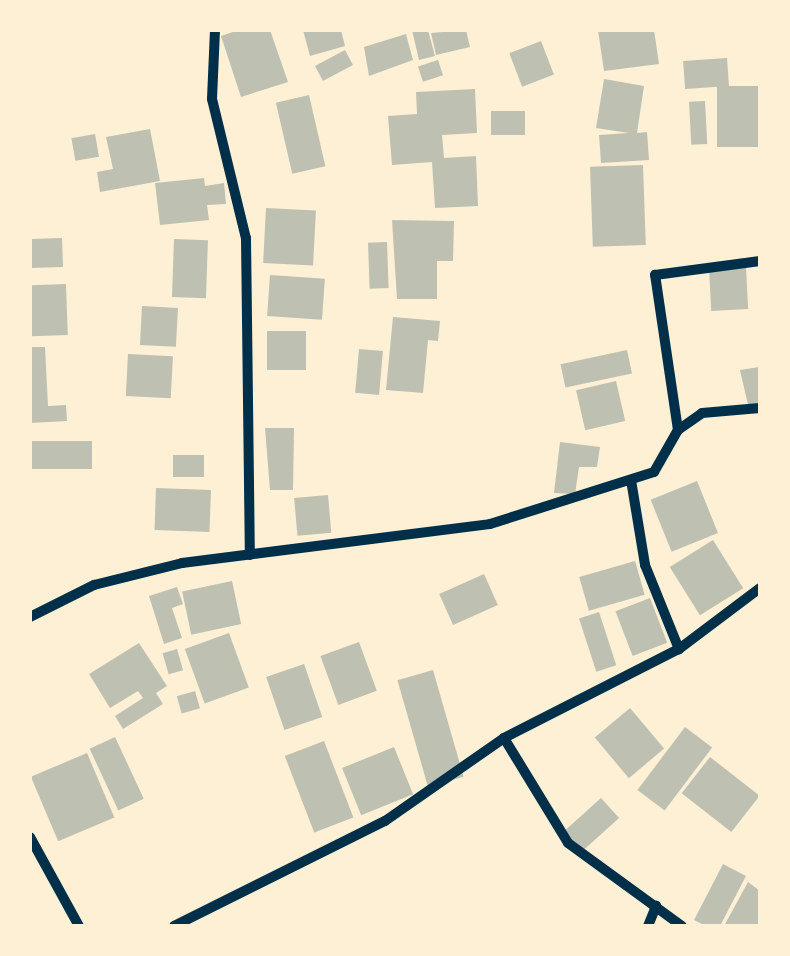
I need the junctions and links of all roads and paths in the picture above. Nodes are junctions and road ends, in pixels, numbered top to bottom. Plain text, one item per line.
1 (215, 30) edge
2 (760, 260) edge
3 (760, 408) edge
4 (678, 430) junction
5 (631, 480) junction
6 (250, 555) junction
7 (760, 588) edge
8 (30, 616) edge
9 (680, 650) junction
10 (504, 738) junction
11 (30, 837) edge
12 (656, 906) junction
13 (79, 926) edge
14 (174, 926) edge
15 (648, 926) edge
16 (682, 926) edge

1 - 6 street
2 - 4 street
3 - 4 street
4 - 5 street
5 - 6 street
5 - 9 street
6 - 8 street
7 - 9 street
9 - 10 street
10 - 12 street
10 - 14 street
11 - 13 street
12 - 15 street
12 - 16 street

